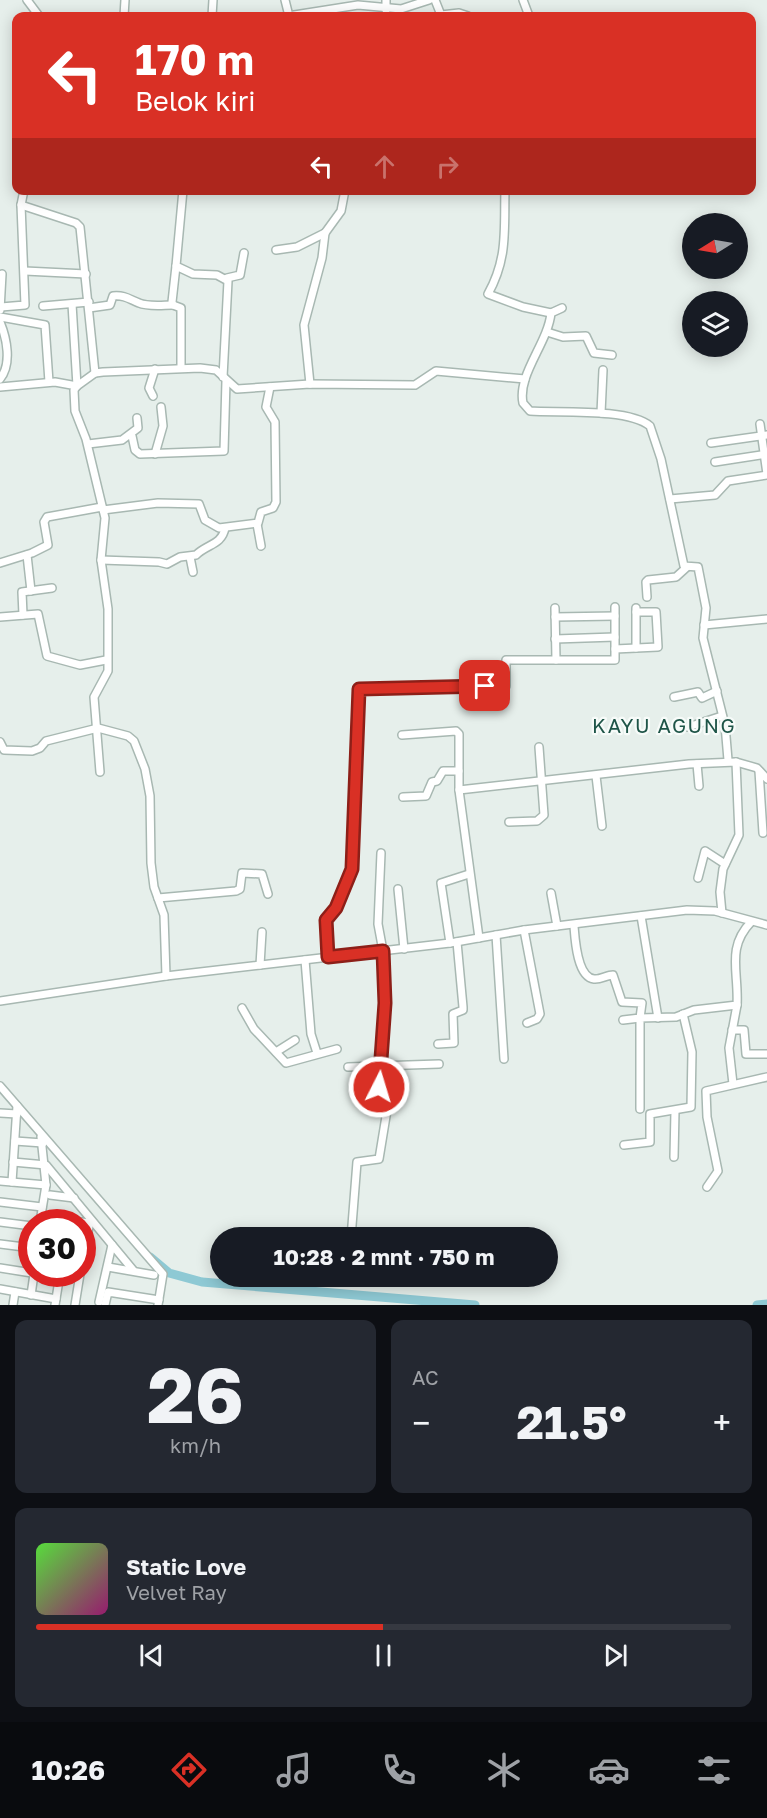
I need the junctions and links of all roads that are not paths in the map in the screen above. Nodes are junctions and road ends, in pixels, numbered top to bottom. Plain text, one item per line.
1 (386, 0) edge
2 (429, 0) edge
3 (314, 12) edge
4 (387, 12) edge
5 (23, 195) edge
6 (183, 195) edge
7 (344, 195) edge
8 (505, 195) edge
9 (21, 205) junction
10 (325, 233) junction
11 (276, 250) dead end
12 (244, 253) dead end
13 (176, 266) junction
14 (25, 271) junction
15 (2, 274) dead end
16 (86, 274) junction
17 (227, 278) junction
18 (72, 304) junction
19 (89, 305) junction
20 (173, 305) junction
21 (43, 306) dead end
22 (561, 308) dead end
23 (1, 309) edge
24 (551, 313) junction
25 (0, 317) edge
26 (0, 322) edge
27 (548, 332) junction
28 (612, 355) dead end
29 (181, 368) junction
30 (155, 369) junction
31 (603, 370) dead end
32 (95, 373) junction
33 (0, 379) edge
34 (225, 379) junction
35 (525, 380) junction
36 (49, 382) junction
37 (309, 384) junction
38 (77, 386) junction
39 (0, 387) edge
40 (270, 387) junction
41 (153, 396) dead end
42 (161, 407) dead end
43 (601, 413) junction
44 (137, 418) dead end
45 (760, 424) dead end
46 (764, 435) edge
47 (132, 436) junction
48 (711, 443) dead end
49 (88, 444) junction
50 (155, 454) junction
51 (766, 454) edge
52 (715, 462) dead end
53 (767, 474) edge
54 (670, 499) junction
55 (102, 508) junction
56 (257, 524) junction
57 (225, 528) junction
58 (261, 546) dead end
59 (27, 555) junction
60 (190, 557) junction
61 (102, 560) junction
62 (0, 563) edge
63 (687, 567) junction
64 (193, 572) dead end
65 (52, 588) dead end
66 (32, 591) junction
67 (647, 597) dead end
68 (615, 607) dead end
69 (555, 608) dead end
70 (23, 615) junction
71 (615, 616) junction
72 (0, 617) edge
73 (555, 617) junction
74 (767, 619) edge
75 (704, 626) junction
76 (615, 637) junction
77 (555, 639) junction
78 (636, 648) junction
79 (615, 649) junction
80 (106, 660) junction
81 (556, 660) junction
82 (717, 691) junction
83 (674, 697) dead end
84 (722, 716) junction
85 (688, 727) dead end
86 (98, 728) junction
87 (402, 735) dead end
88 (0, 742) edge
89 (539, 747) dead end
90 (728, 760) junction
91 (736, 762) junction
92 (697, 764) junction
93 (459, 771) junction
94 (759, 771) junction
95 (100, 772) dead end
96 (596, 776) junction
97 (767, 778) edge
98 (542, 781) junction
99 (699, 786) dead end
100 (459, 790) junction
101 (403, 797) dead end
102 (509, 822) dead end
103 (602, 826) dead end
104 (763, 833) dead end
105 (381, 853) dead end
106 (725, 864) junction
107 (469, 874) junction
108 (698, 878) dead end
109 (398, 889) dead end
110 (551, 893) dead end
111 (268, 894) dead end
112 (158, 898) junction
113 (722, 914) junction
114 (641, 916) junction
115 (751, 922) junction
116 (767, 925) edge
117 (557, 926) junction
118 (574, 926) junction
119 (524, 930) junction
120 (262, 932) dead end
121 (496, 935) junction
122 (479, 938) junction
123 (453, 943) junction
124 (404, 949) junction
125 (383, 951) junction
126 (328, 957) junction
127 (305, 960) junction
128 (260, 965) junction
129 (166, 975) junction
130 (0, 1001) edge
131 (737, 1005) junction
132 (242, 1008) dead end
133 (683, 1014) junction
134 (640, 1018) junction
135 (658, 1018) junction
136 (623, 1020) dead end
137 (527, 1023) dead end
138 (732, 1030) junction
139 (296, 1040) dead end
140 (438, 1044) dead end
141 (337, 1049) dead end
142 (276, 1052) junction
143 (317, 1053) junction
144 (767, 1054) edge
145 (504, 1059) dead end
146 (439, 1064) dead end
147 (348, 1067) dead end
148 (381, 1067) junction
149 (767, 1077) edge
150 (733, 1084) junction
151 (0, 1086) edge
152 (706, 1103) junction
153 (17, 1106) junction
154 (691, 1107) junction
155 (640, 1109) dead end
156 (675, 1111) junction
157 (0, 1113) edge
158 (17, 1114) junction
159 (41, 1134) junction
160 (15, 1141) junction
161 (43, 1143) junction
162 (624, 1144) dead end
163 (674, 1157) dead end
164 (13, 1162) junction
165 (46, 1165) junction
166 (0, 1181) edge
167 (12, 1182) junction
168 (46, 1185) junction
169 (707, 1187) dead end
170 (50, 1195) dead end
171 (74, 1198) junction
172 (0, 1202) edge
173 (42, 1207) joint
174 (81, 1209) edge
175 (0, 1222) edge
176 (18, 1224) edge
177 (352, 1227) edge
178 (96, 1228) edge
179 (0, 1244) edge
180 (112, 1245) junction
181 (18, 1246) edge
182 (108, 1267) junction
183 (0, 1268) edge
184 (134, 1270) junction
185 (18, 1271) edge
186 (154, 1275) dead end
187 (32, 1287) edge
188 (58, 1287) edge
189 (80, 1287) edge
190 (0, 1289) edge
191 (15, 1292) junction
192 (32, 1295) junction
193 (56, 1302) edge
194 (159, 1302) edge
195 (102, 1303) edge
196 (78, 1304) edge
197 (13, 1305) edge
198 (33, 1305) edge

1 - 4 street
2 - 4 street
3 - 4 street
5 - 9 street
6 - 13 street
7 - 10 street
8 - 24 street
9 - 14 street
9 - 16 street
10 - 11 street
10 - 37 street
12 - 17 street
13 - 17 street
13 - 20 street
14 - 16 street
14 - 23 street
15 - 23 street
16 - 19 street
17 - 34 street
18 - 19 street
18 - 21 street
18 - 38 street
19 - 20 street
19 - 32 street
20 - 29 street
22 - 24 street
24 - 27 street
25 - 36 street
26 - 33 street
27 - 28 street
27 - 35 street
29 - 30 street
29 - 34 street
30 - 32 street
30 - 41 street
31 - 43 street
32 - 38 street
34 - 40 street
34 - 50 street
35 - 37 street
35 - 43 street
36 - 38 street
36 - 39 street
37 - 40 street
38 - 49 street
40 - 56 street
42 - 50 street
43 - 54 street
44 - 47 street
45 - 46 street
46 - 48 street
46 - 51 street
47 - 49 street
47 - 50 street
49 - 55 street
51 - 52 street
51 - 53 street
53 - 54 street
54 - 63 street
55 - 57 street
55 - 59 street
55 - 61 street
56 - 57 street
56 - 58 street
57 - 60 street
59 - 62 street
59 - 66 street
60 - 61 street
60 - 64 street
61 - 80 street
63 - 67 street
63 - 75 street
65 - 66 street
66 - 70 street
68 - 71 street
69 - 73 street
70 - 72 street
70 - 80 street
71 - 73 street
71 - 76 street
73 - 77 street
74 - 75 street
75 - 82 street
76 - 77 street
76 - 79 street
77 - 81 street
78 - 78 street
78 - 79 street
79 - 81 street
80 - 86 street
81 - 126 street
82 - 83 street
82 - 84 street
84 - 85 street
84 - 90 street
86 - 88 street
86 - 95 street
86 - 112 street
87 - 93 street
89 - 98 street
90 - 91 street
90 - 92 street
91 - 94 street
91 - 106 street
92 - 96 street
92 - 99 street
93 - 100 street
93 - 101 street
94 - 97 street
94 - 104 street
96 - 98 street
96 - 103 street
98 - 100 street
98 - 102 street
100 - 107 street
105 - 125 street
106 - 108 street
106 - 113 street
107 - 122 street
107 - 123 street
109 - 124 street
110 - 117 street
111 - 112 street
112 - 129 street
113 - 114 street
113 - 115 street
114 - 118 street
114 - 135 street
115 - 116 street
115 - 131 street
117 - 118 street
117 - 119 street
118 - 134 street
119 - 121 street
119 - 137 street
120 - 128 street
121 - 122 street
121 - 145 street
122 - 123 street
123 - 124 street
123 - 140 street
124 - 125 street
125 - 126 street
125 - 148 street
126 - 127 street
127 - 128 street
127 - 143 street
128 - 129 street
129 - 130 street
131 - 133 street
131 - 138 street
132 - 142 street
133 - 135 street
133 - 154 street
134 - 135 street
134 - 136 street
134 - 155 street
138 - 144 street
138 - 150 street
139 - 142 street
141 - 143 street
142 - 143 street
146 - 148 street
147 - 148 street
148 - 177 street
149 - 150 street
150 - 152 street
151 - 153 street
152 - 154 street
152 - 169 street
153 - 158 street
153 - 159 street
154 - 156 street
156 - 162 street
156 - 163 street
157 - 158 street
158 - 160 street
159 - 161 street
159 - 194 street
160 - 161 street
160 - 164 street
161 - 165 street
164 - 165 street
164 - 167 street
165 - 168 street
165 - 171 street
166 - 167 street
167 - 168 street
168 - 173 street
170 - 171 street
171 - 174 street
172 - 173 street
175 - 176 street
178 - 180 street
179 - 181 street
180 - 182 street
180 - 184 street
182 - 184 street
182 - 195 street
183 - 185 street
184 - 186 street
187 - 192 street
188 - 193 street
189 - 196 street
190 - 191 street
191 - 192 street
191 - 197 street
192 - 193 street
192 - 198 street
194 - 195 street

